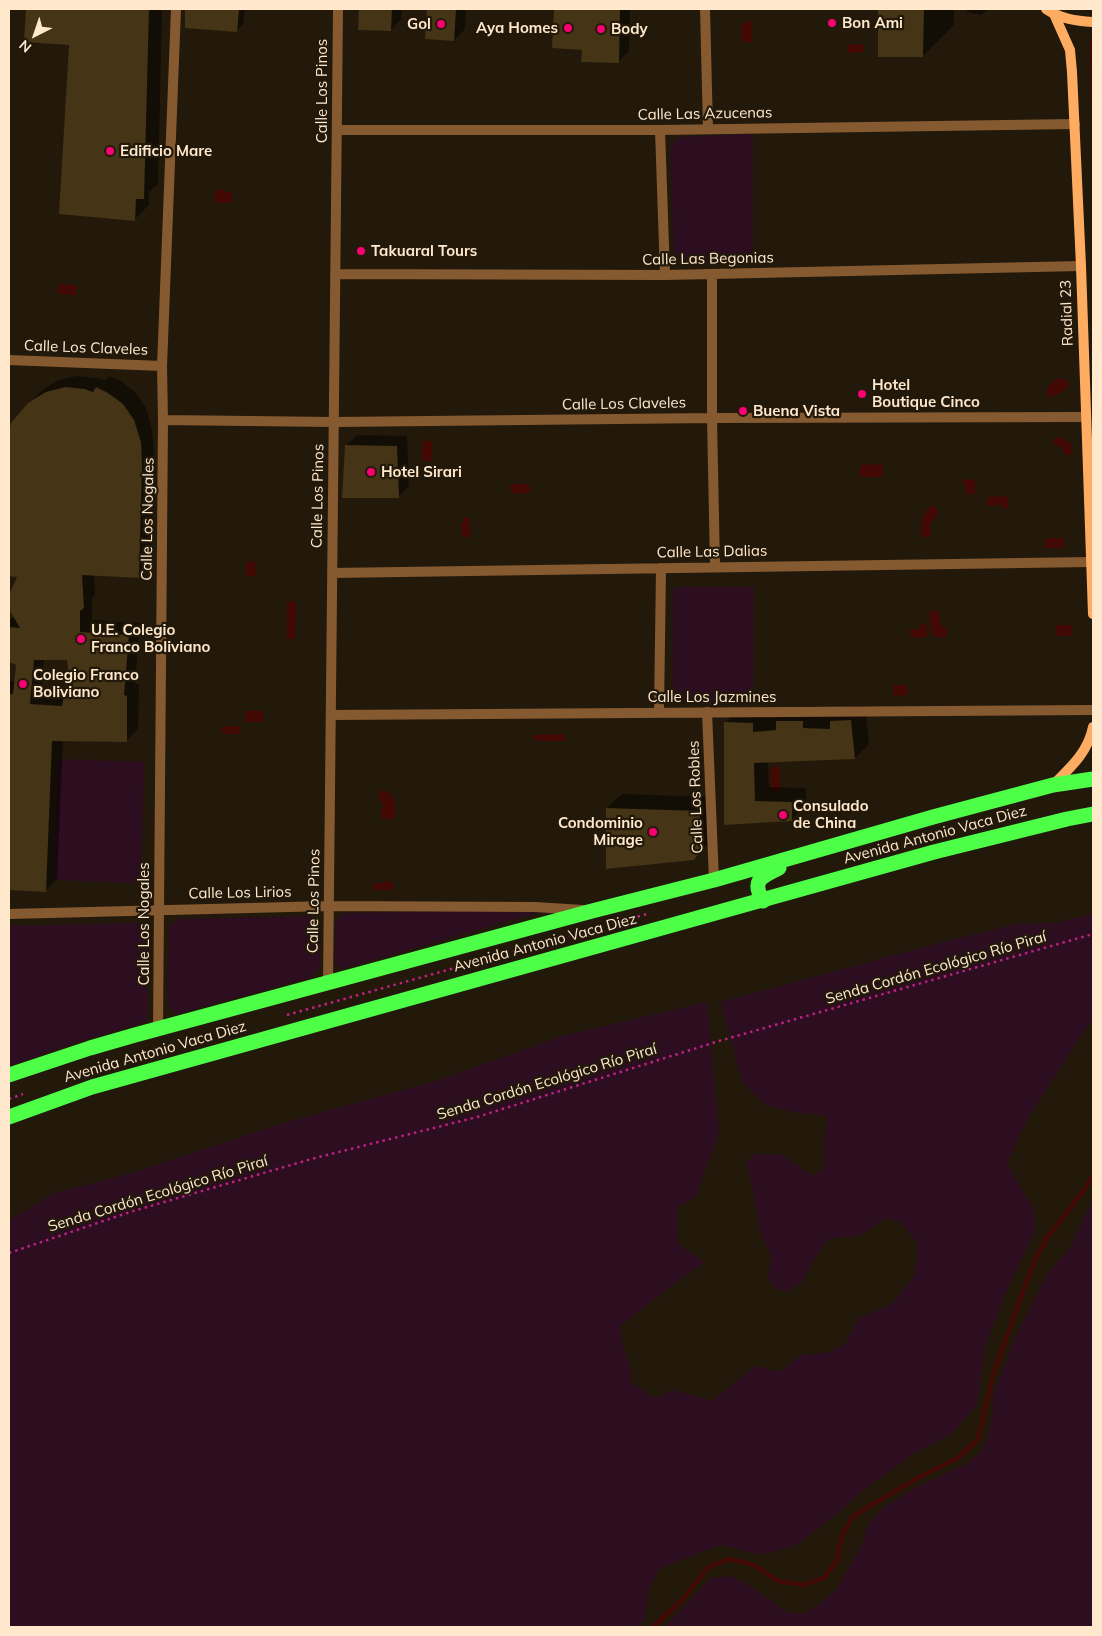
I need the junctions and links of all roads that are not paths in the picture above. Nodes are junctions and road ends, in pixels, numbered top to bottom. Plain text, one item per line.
1 (176, 9) edge
2 (338, 9) edge
3 (705, 9) edge
4 (1050, 11) edge
5 (1093, 22) edge
6 (1075, 124) junction
7 (708, 129) junction
8 (336, 130) junction
9 (660, 130) junction
10 (1081, 266) junction
11 (335, 274) junction
12 (712, 274) junction
13 (665, 275) junction
14 (9, 360) edge
15 (162, 366) junction
16 (1085, 417) junction
17 (712, 418) junction
18 (164, 420) junction
19 (334, 422) junction
20 (1092, 562) junction
21 (661, 568) junction
22 (715, 568) junction
23 (332, 572) junction
24 (1093, 614) edge
25 (1093, 710) edge
26 (659, 712) junction
27 (707, 712) junction
28 (331, 714) junction
29 (1093, 727) edge
30 (1093, 778) edge
31 (1053, 785) junction
32 (1093, 814) edge
33 (814, 851) junction
34 (714, 880) junction
35 (763, 900) junction
36 (329, 906) junction
37 (159, 909) junction
38 (592, 911) junction
39 (9, 914) edge
40 (328, 983) junction
41 (158, 1030) junction
42 (9, 1076) edge
43 (9, 1117) edge

1 - 15 street, Calle Los Nogales
2 - 8 street, Calle Los Pinos
3 - 7 street
4 - 5 street
4 - 6 street, Radial 23
6 - 7 street, Calle Las Azucenas
6 - 10 street, Radial 23
7 - 9 street, Calle Las Azucenas
8 - 9 street, Calle Las Azucenas
8 - 11 street, Calle Los Pinos
9 - 13 street
10 - 12 street, Calle Las Begonias
10 - 16 street, Radial 23
11 - 13 street, Calle Las Begonias
11 - 19 street, Calle Los Pinos
12 - 13 street, Calle Las Begonias
12 - 17 street
14 - 15 street, Calle Los Claveles
15 - 18 street, Calle Los Nogales
16 - 17 street, Calle Los Claveles
16 - 20 street, Radial 23
17 - 19 street, Calle Los Claveles
17 - 22 street
18 - 19 street, Calle Los Claveles
18 - 37 street, Calle Los Nogales
19 - 23 street, Calle Los Pinos
20 - 22 street, Calle Las Dalias
20 - 24 street, Radial 23
21 - 22 street, Calle Las Dalias
21 - 23 street, Calle Las Dalias
21 - 26 street
23 - 28 street, Calle Los Pinos
25 - 27 street, Calle Los Jazmines
26 - 27 street, Calle Los Jazmines
26 - 28 street, Calle Los Jazmines
27 - 34 street, Calle Los Robles
28 - 36 street, Calle Los Pinos
29 - 31 street
30 - 31 highway, Avenida Antonio Vaca Diez
31 - 33 highway, Avenida Antonio Vaca Diez
32 - 35 highway, Avenida Antonio Vaca Diez
33 - 34 highway, Avenida Antonio Vaca Diez
33 - 35 highway
34 - 38 highway, Avenida Antonio Vaca Diez
35 - 43 highway, Avenida Antonio Vaca Diez
36 - 37 street, Calle Los Lirios
36 - 38 street, Calle Los Lirios
36 - 40 street, Calle Los Pinos
37 - 39 street, Calle Los Lirios
37 - 41 street, Calle Los Nogales
38 - 40 highway, Avenida Antonio Vaca Diez
40 - 41 highway, Avenida Antonio Vaca Diez
41 - 42 highway, Avenida Antonio Vaca Diez

